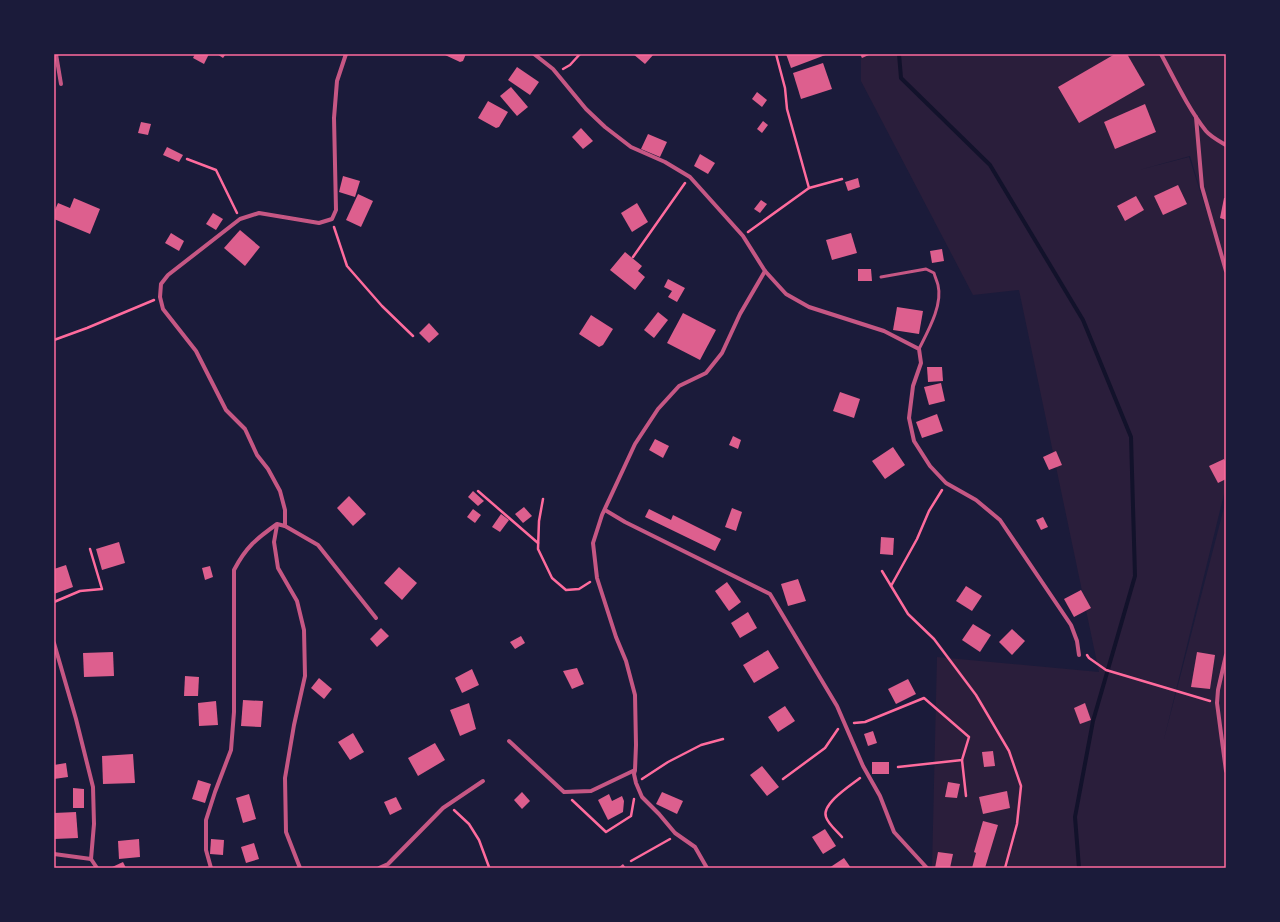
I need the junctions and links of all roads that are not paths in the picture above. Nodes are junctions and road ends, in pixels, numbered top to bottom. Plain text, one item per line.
1 (56, 54) edge
2 (346, 54) edge
3 (534, 54) edge
4 (1161, 54) edge
5 (61, 84) dead end
6 (1196, 116) junction
7 (1226, 145) edge
8 (765, 271) junction
9 (1226, 271) edge
10 (881, 276) dead end
11 (919, 349) junction
12 (605, 510) junction
13 (277, 524) junction
14 (285, 526) junction
15 (376, 618) dead end
16 (54, 643) edge
17 (1226, 655) edge
18 (1079, 656) dead end
19 (509, 741) dead end
20 (635, 770) junction
21 (1226, 771) edge
22 (483, 781) dead end
23 (54, 854) edge
24 (91, 859) junction
25 (97, 868) edge
26 (211, 868) edge
27 (300, 868) edge
28 (379, 868) edge
29 (707, 868) edge
30 (927, 868) edge

1 - 5 street
2 - 14 street
3 - 8 street
4 - 6 street
6 - 7 street
6 - 9 street
8 - 11 street
8 - 12 street
10 - 11 lane
11 - 18 street
12 - 20 street
12 - 30 street
13 - 14 street
13 - 26 street
13 - 27 street
14 - 15 street
16 - 24 street
17 - 21 street
19 - 20 street
20 - 29 street
22 - 28 street
23 - 24 street
24 - 25 street

